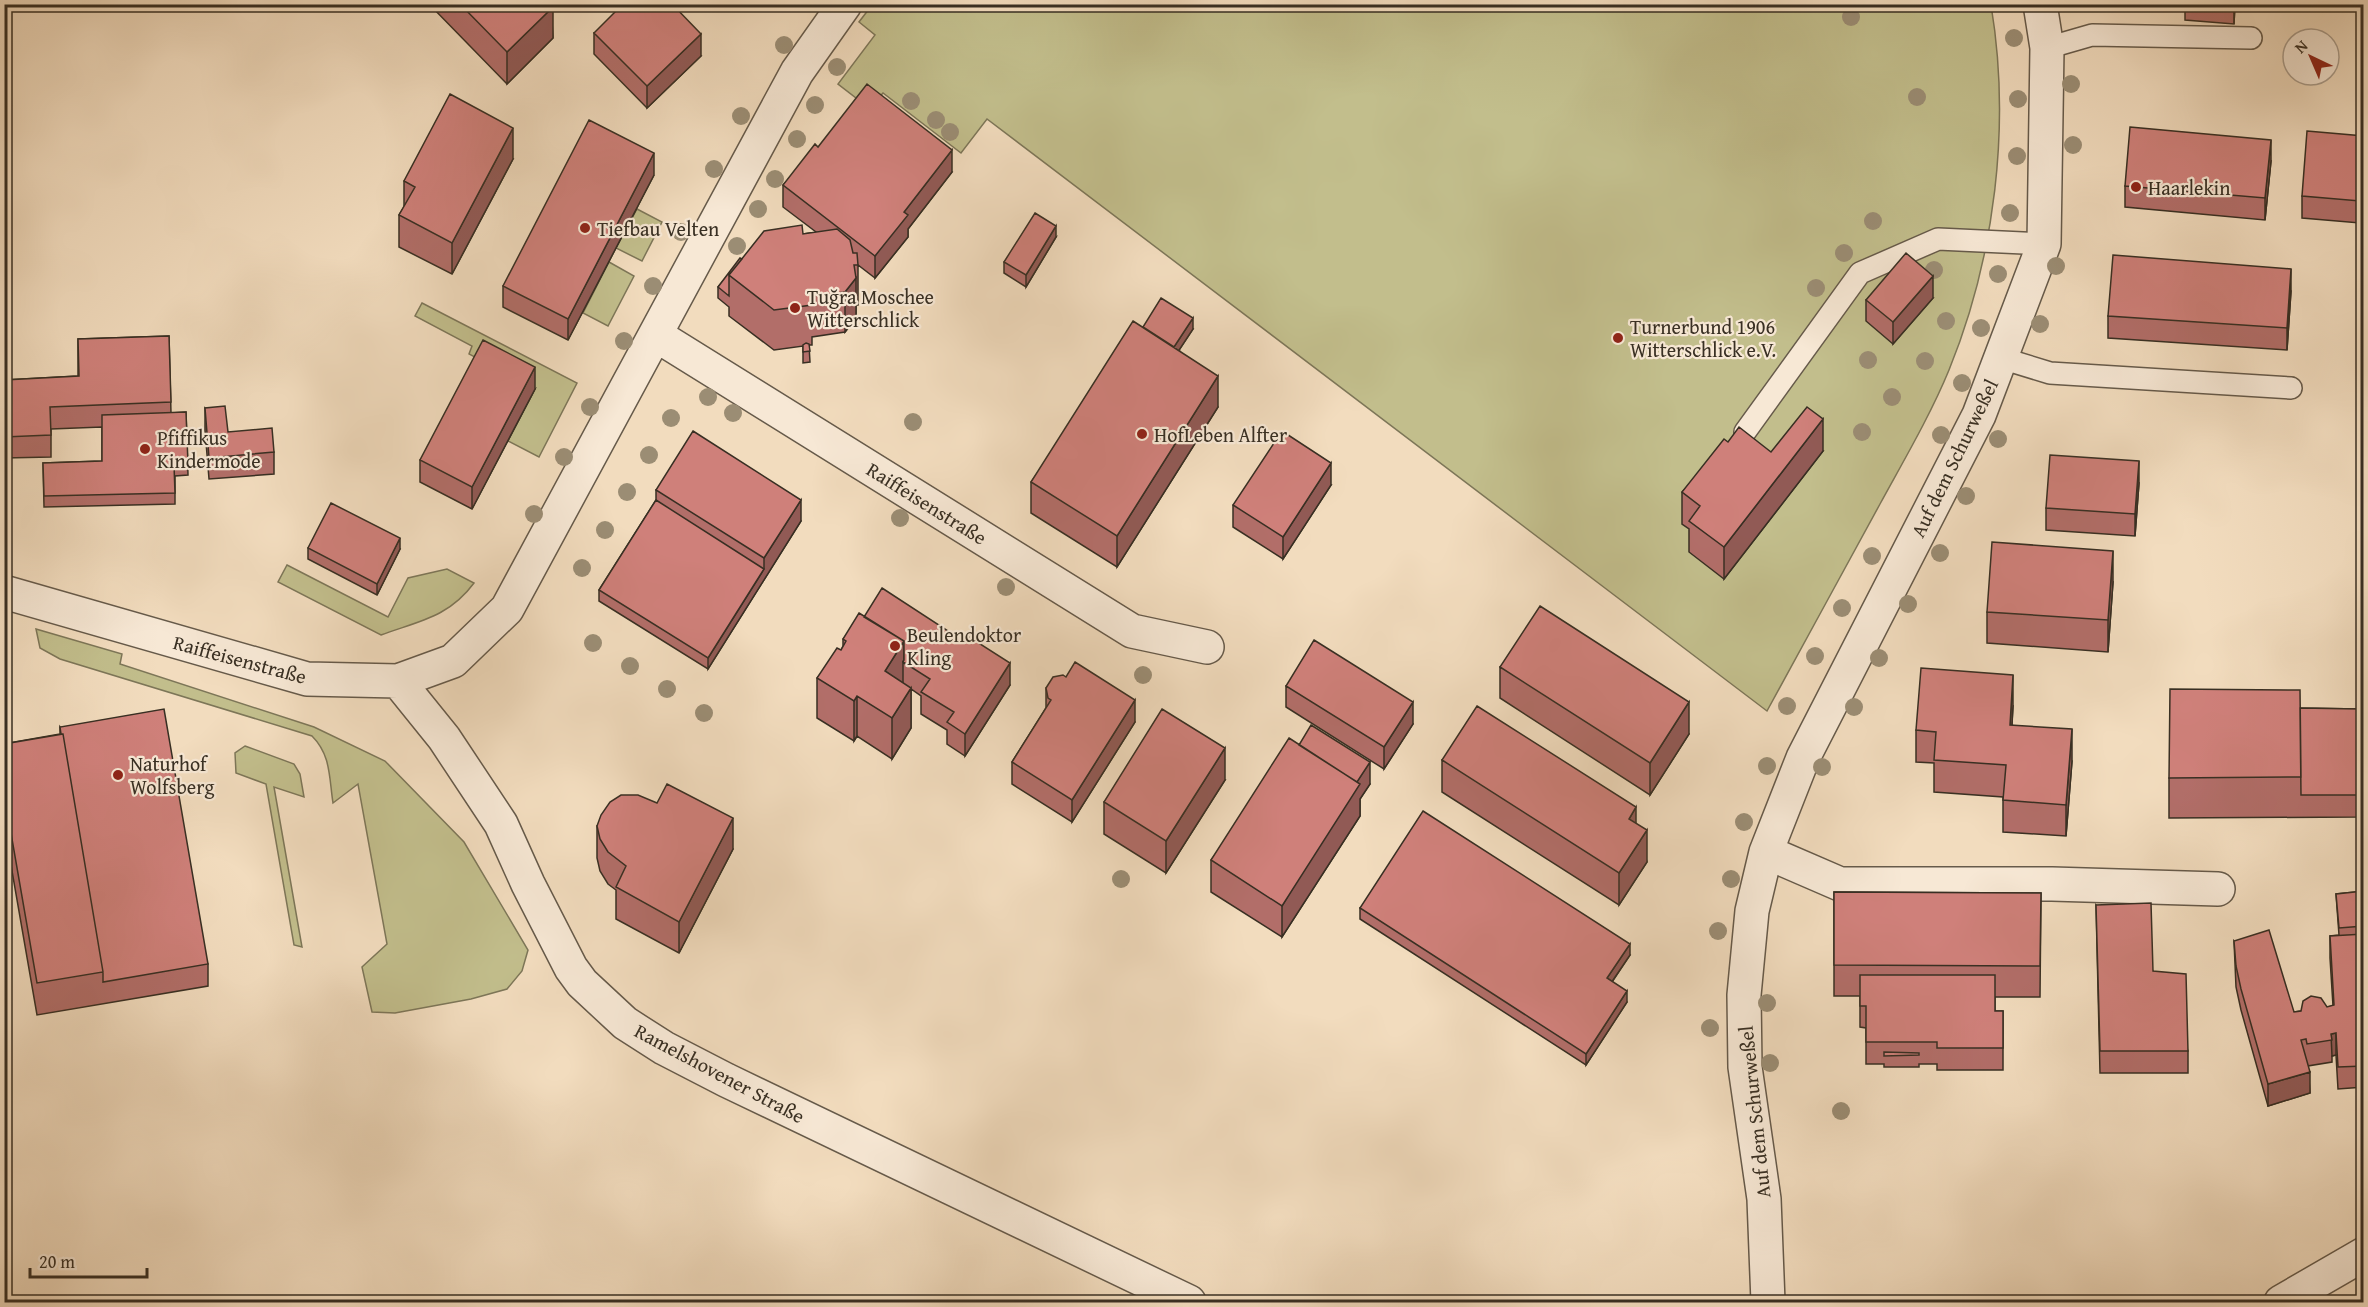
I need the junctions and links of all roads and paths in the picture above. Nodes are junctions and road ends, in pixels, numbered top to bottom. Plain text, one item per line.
1 (845, 4) edge
2 (2040, 4) edge
3 (2251, 38) dead end
4 (2047, 48) junction
5 (2044, 244) junction
6 (656, 335) junction
7 (2001, 358) junction
8 (2290, 388) dead end
9 (1745, 432) edge
10 (4, 592) edge
11 (1208, 647) dead end
12 (398, 681) junction
13 (1766, 852) junction
14 (2218, 889) dead end
15 (2364, 1254) edge
16 (1189, 1302) edge
17 (1768, 1302) edge
18 (2281, 1302) edge

1 - 6 street, Raiffeisenstraße
2 - 4 street, Auf dem Schurweßel
3 - 4 lane
4 - 5 street, Auf dem Schurweßel
5 - 7 street, Auf dem Schurweßel
5 - 9 lane
6 - 11 street, Raiffeisenstraße
6 - 12 street, Raiffeisenstraße
7 - 8 lane
7 - 13 street, Auf dem Schurweßel
10 - 12 street, Raiffeisenstraße
12 - 16 street, Ramelshovener Straße
13 - 14 street
13 - 17 street, Auf dem Schurweßel
15 - 18 street

